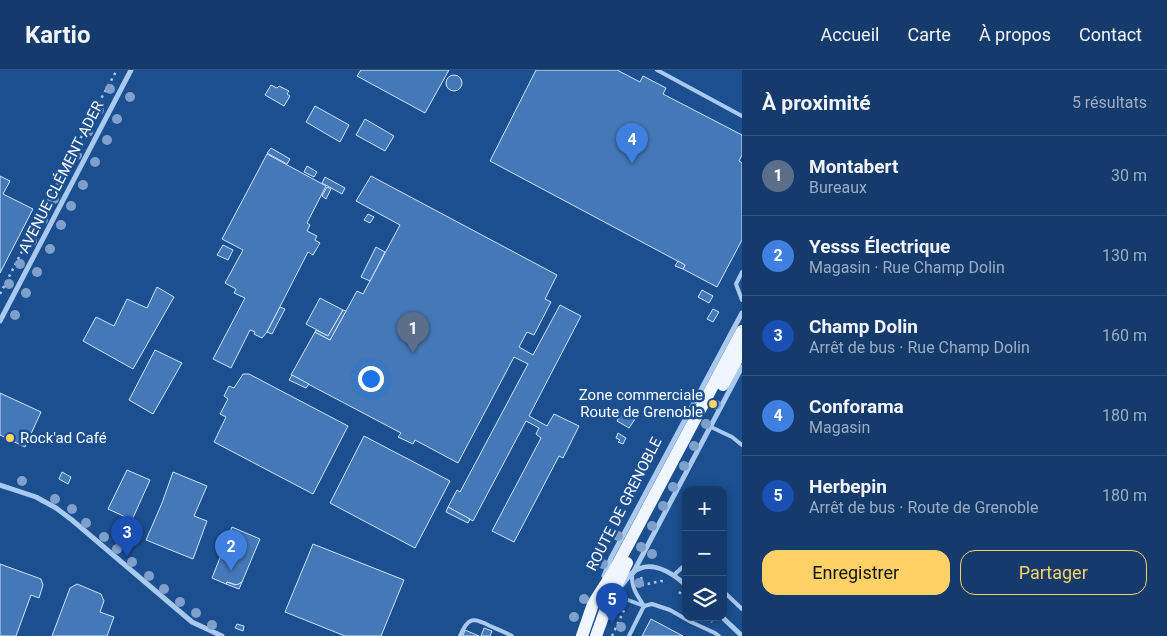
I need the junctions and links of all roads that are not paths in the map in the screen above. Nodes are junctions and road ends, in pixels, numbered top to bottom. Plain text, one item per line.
1 (131, 70) edge
2 (657, 70) edge
3 (742, 116) edge
4 (742, 272) edge
5 (742, 300) edge
6 (742, 313) edge
7 (0, 321) edge
8 (742, 331) edge
9 (742, 350) edge
10 (742, 367) edge
11 (710, 427) junction
12 (742, 445) edge
13 (0, 485) edge
14 (682, 568) edge
15 (633, 572) junction
16 (675, 574) junction
17 (682, 580) edge
18 (727, 595) edge
19 (608, 603) junction
20 (593, 604) junction
21 (644, 606) junction
22 (742, 609) edge
23 (726, 621) edge
24 (222, 636) edge
25 (460, 636) edge
26 (512, 636) edge
27 (582, 636) edge
28 (596, 636) edge
29 (629, 636) edge
30 (719, 636) edge
31 (742, 636) edge

1 - 7 street, AVENUE CLÉMENT ADER
2 - 3 lane
4 - 5 lane
6 - 20 street, ROUTE DE GRENOBLE
8 - 20 main road, ROUTE DE GRENOBLE
9 - 19 main road, ROUTE DE GRENOBLE
10 - 11 street
11 - 12 lane
11 - 15 street
13 - 24 street
14 - 16 lane
15 - 16 street
15 - 19 street
15 - 21 lane
16 - 17 street
18 - 22 lane
19 - 21 lane
19 - 28 main road, ROUTE DE GRENOBLE
20 - 27 main road, ROUTE DE GRENOBLE
21 - 29 lane
21 - 30 lane
23 - 31 street
25 - 26 lane

